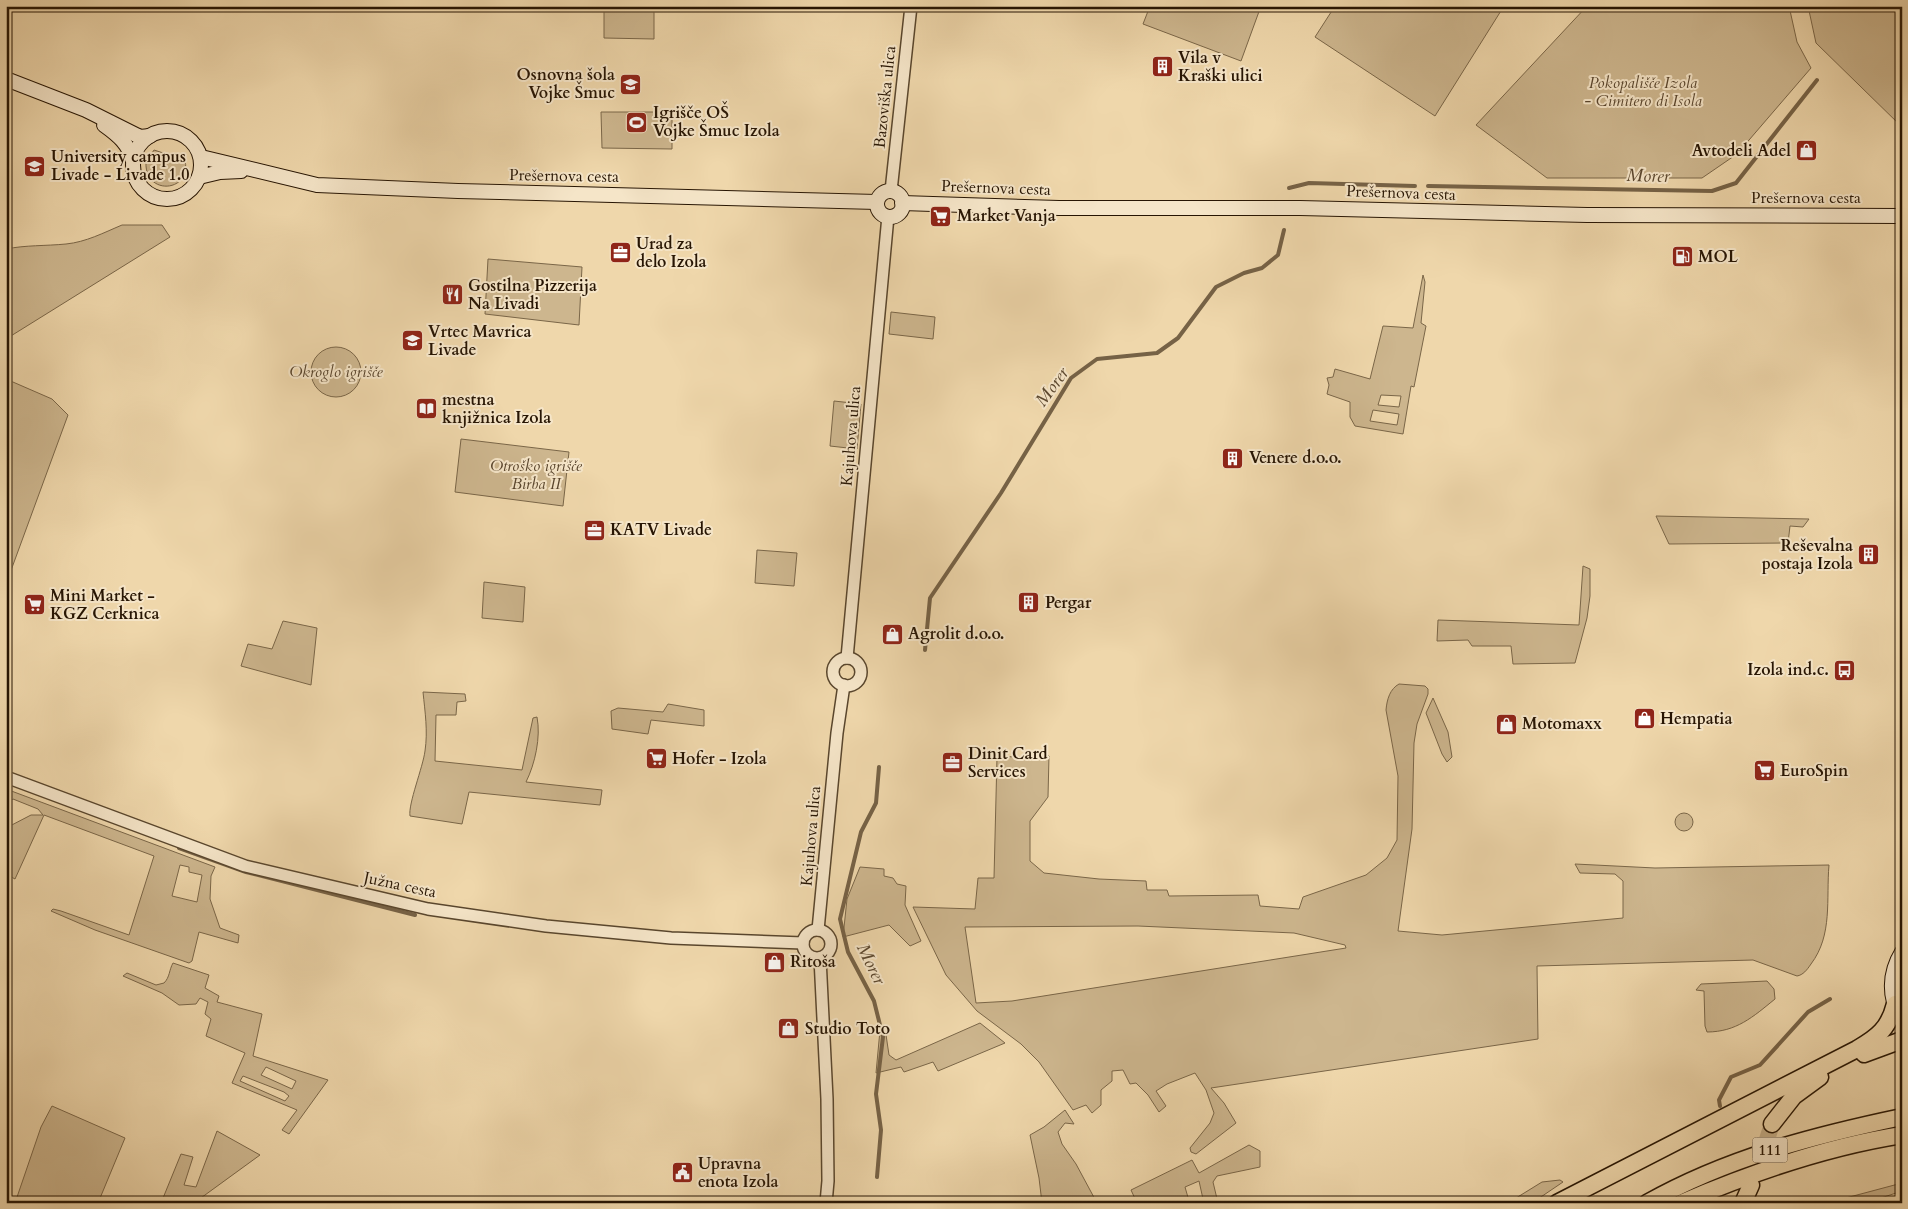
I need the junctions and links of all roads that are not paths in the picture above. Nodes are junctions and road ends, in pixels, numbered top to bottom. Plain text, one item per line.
1 (911, 6) edge
2 (6, 79) edge
3 (86, 110) junction
4 (150, 136) junction
5 (200, 157) junction
6 (133, 161) junction
7 (252, 170) junction
8 (199, 177) junction
9 (891, 191) junction
10 (877, 202) junction
11 (902, 203) junction
12 (1901, 215) edge
13 (888, 216) junction
14 (847, 658) junction
15 (844, 685) junction
16 (6, 777) edge
17 (818, 930) junction
18 (804, 943) junction
19 (1902, 952) edge
20 (820, 958) junction
21 (1898, 1011) edge
22 (1902, 1040) edge
23 (1902, 1117) edge
24 (1772, 1124) tunnel mouth
25 (1902, 1135) edge
26 (1751, 1185) dead end
27 (826, 1203) edge
28 (1557, 1203) edge
29 (1646, 1203) edge
30 (1681, 1203) edge
31 (1743, 1203) edge

1 - 9 street, Bazoviška ulica
2 - 3 main road
3 - 4 main road
3 - 6 main road
4 - 5 main road
4 - 6 main road
5 - 7 main road, Prešernova cesta
5 - 8 main road
6 - 8 main road
7 - 8 main road, Prešernova cesta
7 - 10 main road, Prešernova cesta
9 - 10 main road
9 - 11 main road
10 - 13 main road
11 - 12 main road, Prešernova cesta
11 - 13 main road
13 - 14 street, Kajuhova ulica
14 - 15 street
14 - 15 street
15 - 17 street, Kajuhova ulica
16 - 18 street, Južna cesta
17 - 18 street
17 - 20 street
18 - 20 street
19 - 21 main road
20 - 27 street
21 - 28 highway
22 - 24 highway, 111
23 - 29 highway, 111
25 - 30 highway, 111
26 - 31 highway, 111

